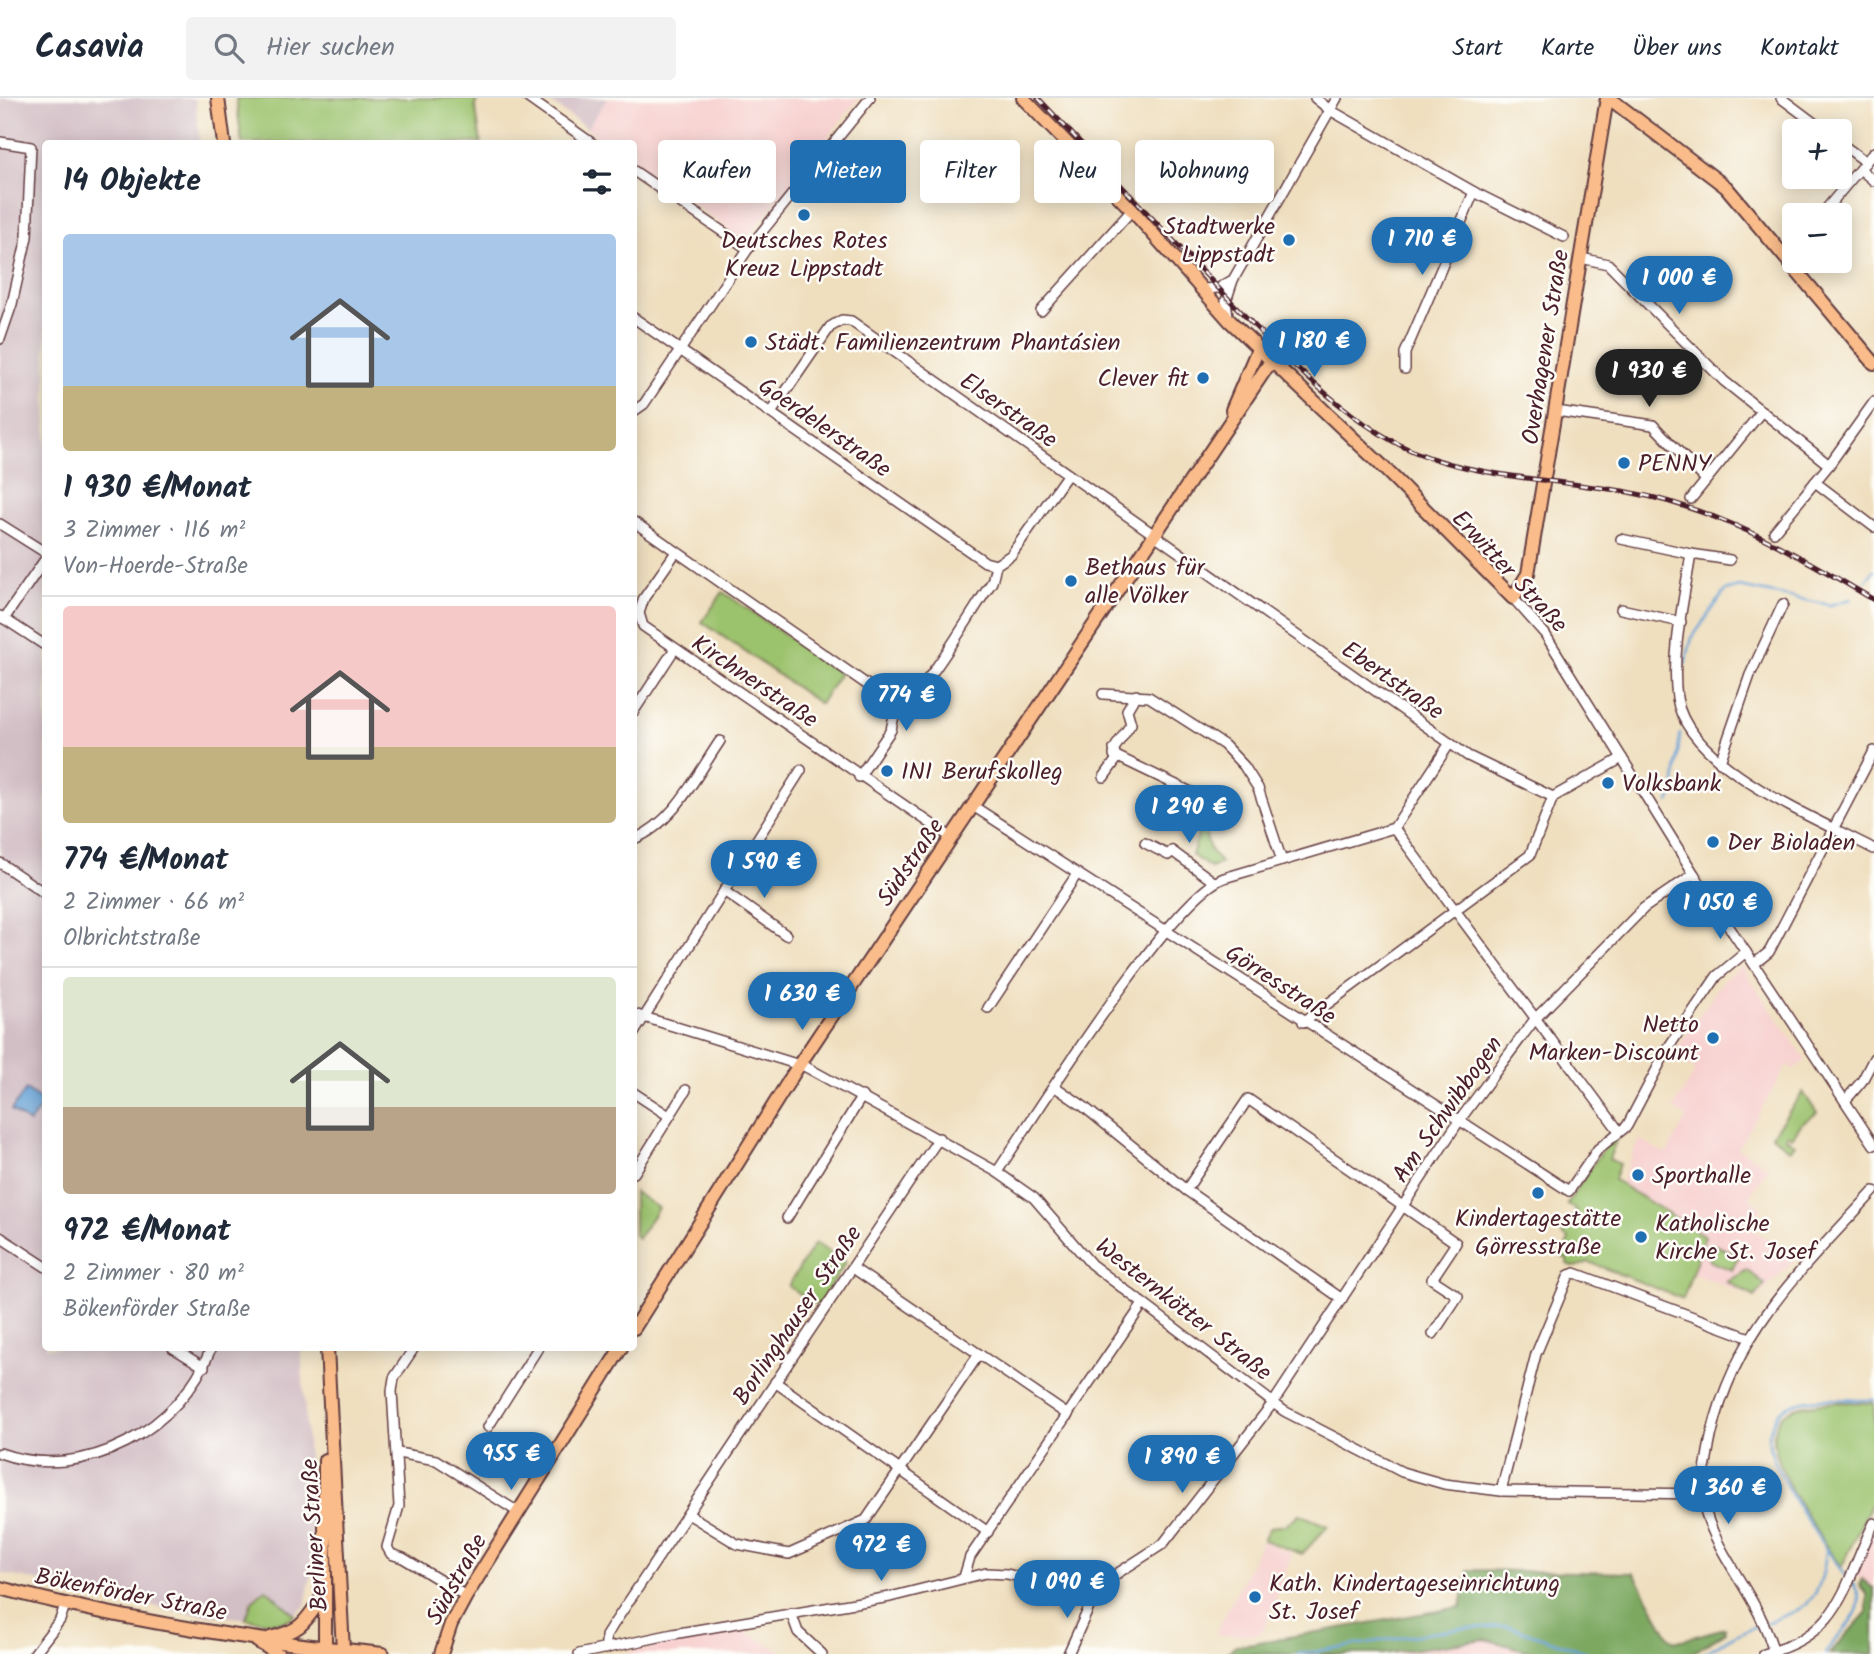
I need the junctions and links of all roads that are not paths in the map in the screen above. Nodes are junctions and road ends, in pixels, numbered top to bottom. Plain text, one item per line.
1 (218, 98) edge
2 (528, 98) edge
3 (870, 98) edge
4 (1023, 98) edge
5 (1315, 98) edge
6 (1336, 98) edge
7 (1608, 98) edge
8 (1781, 98) edge
9 (1329, 110) junction
10 (1809, 119) edge
11 (224, 140) edge
12 (587, 140) edge
13 (0, 142) edge
14 (1874, 152) edge
15 (1852, 154) edge
16 (1863, 165) junction
17 (637, 173) edge
18 (1874, 181) edge
19 (1474, 192) junction
20 (1831, 203) edge
21 (1132, 210) junction
22 (1564, 237) dead end
23 (748, 249) junction
24 (1782, 253) edge
25 (1581, 258) junction
26 (1798, 273) edge
27 (1233, 280) junction
28 (1201, 289) junction
29 (1041, 311) dead end
30 (637, 320) edge
31 (1230, 321) junction
32 (0, 339) edge
33 (1258, 349) junction
34 (681, 351) junction
35 (1271, 361) junction
36 (1874, 363) edge
37 (1405, 369) dead end
38 (1874, 402) edge
39 (637, 409) edge
40 (1556, 411) junction
41 (1762, 411) junction
42 (771, 413) junction
43 (1228, 424) junction
44 (1829, 465) junction
45 (1067, 475) junction
46 (1706, 480) junction
47 (1815, 482) junction
48 (1691, 499) dead end
49 (0, 524) edge
50 (637, 524) edge
51 (1874, 527) edge
52 (1774, 531) dead end
53 (1154, 535) junction
54 (1621, 539) dead end
55 (676, 552) junction
56 (42, 553) edge
57 (1691, 554) junction
58 (1730, 560) dead end
59 (42, 562) edge
60 (996, 565) junction
61 (1513, 598) junction
62 (1783, 604) dead end
63 (1621, 610) dead end
64 (2, 618) edge
65 (1681, 622) junction
66 (42, 643) edge
67 (674, 650) junction
68 (1103, 694) dead end
69 (1136, 695) junction
70 (637, 706) edge
71 (895, 711) junction
72 (720, 741) dead end
73 (1450, 743) junction
74 (1874, 751) edge
75 (1114, 755) junction
76 (1622, 758) junction
77 (1720, 762) junction
78 (801, 770) dead end
79 (859, 777) junction
80 (1104, 777) dead end
81 (1197, 795) dead end
82 (1553, 797) junction
83 (973, 806) junction
84 (1394, 828) junction
85 (1834, 828) junction
86 (637, 838) edge
87 (952, 838) junction
88 (1145, 843) dead end
89 (1874, 849) edge
90 (1282, 861) junction
91 (0, 863) edge
92 (1077, 874) junction
93 (1694, 874) junction
94 (1214, 882) junction
95 (42, 891) edge
96 (723, 891) junction
97 (1454, 910) junction
98 (1166, 932) junction
99 (786, 935) dead end
100 (1746, 952) junction
101 (1754, 964) junction
102 (988, 1008) dead end
103 (637, 1015) edge
104 (644, 1018) junction
105 (1535, 1018) junction
106 (1303, 1022) junction
107 (637, 1028) edge
108 (1874, 1058) edge
109 (799, 1065) junction
110 (1054, 1086) junction
111 (686, 1090) dead end
112 (637, 1095) edge
113 (862, 1096) junction
114 (1845, 1101) junction
115 (670, 1116) junction
116 (1459, 1121) junction
117 (1619, 1131) junction
118 (939, 1138) junction
119 (1874, 1145) edge
120 (637, 1168) edge
121 (997, 1172) junction
122 (1185, 1190) junction
123 (1874, 1191) edge
124 (1403, 1206) junction
125 (787, 1218) dead end
126 (0, 1237) edge
127 (42, 1264) edge
128 (853, 1268) junction
129 (1342, 1299) junction
130 (1143, 1304) junction
131 (637, 1323) edge
132 (1433, 1334) dead end
133 (1749, 1338) junction
134 (178, 1351) edge
135 (210, 1351) edge
136 (327, 1351) edge
137 (413, 1351) edge
138 (536, 1351) edge
139 (619, 1351) edge
140 (979, 1354) junction
141 (204, 1367) junction
142 (775, 1382) junction
143 (1273, 1403) junction
144 (328, 1413) junction
145 (1068, 1415) junction
146 (488, 1427) dead end
147 (0, 1453) edge
148 (398, 1453) junction
149 (901, 1470) junction
150 (1501, 1491) junction
151 (1703, 1494) junction
152 (519, 1512) junction
153 (688, 1514) junction
154 (1874, 1523) edge
155 (988, 1532) junction
156 (964, 1577) junction
157 (0, 1588) edge
158 (1090, 1591) junction
159 (323, 1596) junction
160 (466, 1596) junction
161 (65, 1605) junction
162 (791, 1613) junction
163 (258, 1639) junction
164 (606, 1649) junction
165 (324, 1651) edge
166 (343, 1652) edge
167 (1774, 1653) edge
168 (34, 1654) edge
169 (278, 1654) edge
170 (383, 1654) edge
171 (441, 1654) edge
172 (579, 1654) edge
173 (822, 1654) edge
174 (1068, 1654) edge
175 (1764, 1654) edge

1 - 11 main road
2 - 12 street
3 - 23 street
4 - 21 main road, Erwitter Straße
5 - 9 street
6 - 9 street
7 - 24 main road
7 - 25 main road, Overhagener Straße
8 - 10 street
9 - 19 street
9 - 27 street
13 - 32 street
14 - 16 street
15 - 16 street
16 - 18 street
16 - 20 street
17 - 23 street
19 - 22 street
19 - 37 street
21 - 28 main road, Erwitter Straße
21 - 29 street
23 - 34 street
25 - 40 main road, Overhagener Straße
25 - 41 street
26 - 36 main road
27 - 28 street
27 - 31 street
28 - 31 main road, Erwitter Straße
30 - 34 street, Goerdelerstraße
31 - 33 main road, Erwitter Straße
33 - 35 main road, Erwitter Straße
33 - 43 main road, Südstraße
34 - 39 street
34 - 42 street, Goerdelerstraße
35 - 43 main road, Südstraße
35 - 61 main road, Erwitter Straße
38 - 44 street
40 - 46 street
40 - 61 main road, Overhagener Straße
41 - 44 street
41 - 46 street
42 - 45 street, Elserstraße
42 - 60 street, Goerdelerstraße
43 - 53 main road, Südstraße
44 - 47 street
45 - 53 street, Elserstraße
45 - 60 street
46 - 48 street
47 - 51 street
47 - 52 street
49 - 56 street
50 - 55 street
53 - 73 street, Ebertstraße
53 - 83 main road, Südstraße
54 - 57 street
55 - 67 street, Kirchnerstraße
55 - 71 street
57 - 58 street
57 - 65 street
59 - 64 street
60 - 71 street
61 - 76 street, Erwitter Straße
62 - 77 street
63 - 65 street
64 - 66 street
65 - 77 street
67 - 70 street
67 - 79 street, Kirchnerstraße
68 - 69 street
69 - 75 street
69 - 90 street
71 - 79 street
72 - 86 street
73 - 82 street, Ebertstraße
73 - 84 street
74 - 85 street
75 - 80 street
75 - 81 street
76 - 82 street
76 - 93 street, Erwitter Straße
77 - 85 street
78 - 96 street
79 - 87 street, Kirchnerstraße
82 - 97 street
83 - 87 main road, Südstraße
83 - 92 street, Görresstraße
84 - 90 street
84 - 97 street
85 - 89 street
85 - 101 street
87 - 109 main road, Südstraße
88 - 94 street
90 - 94 street
91 - 95 street
92 - 98 street, Görresstraße
92 - 102 street
93 - 100 street, Erwitter Straße
93 - 105 street, Am Schwibbogen
94 - 98 street
96 - 99 street
96 - 104 street
97 - 105 street
97 - 106 street
98 - 106 street, Görresstraße
98 - 110 street
100 - 101 street, Erwitter Straße
100 - 117 street
101 - 114 street, Erwitter Straße
103 - 104 street, Westernkötter Straße
104 - 107 street
104 - 109 street, Westernkötter Straße
105 - 116 street, Am Schwibbogen
105 - 117 street
106 - 116 street, Görresstraße
108 - 114 street
109 - 113 street, Westernkötter Straße
109 - 131 main road, Südstraße
110 - 121 street
110 - 122 street
111 - 115 street
112 - 115 street
113 - 118 street, Westernkötter Straße
113 - 125 street
114 - 119 street, Erwitter Straße
115 - 120 street
116 - 117 street, Görresstraße
116 - 124 street, Am Schwibbogen
118 - 121 street, Westernkötter Straße
118 - 128 street, Borlinghauser Straße
121 - 130 street, Westernkötter Straße
122 - 124 street
122 - 129 street
123 - 133 street
124 - 129 street, Am Schwibbogen
124 - 132 street
126 - 127 street
128 - 140 street
128 - 142 street, Borlinghauser Straße
129 - 143 street, Am Schwibbogen
130 - 143 street, Westernkötter Straße
130 - 145 street
133 - 150 street
133 - 151 street
134 - 141 street
135 - 141 street
136 - 144 main road, Berliner Straße
137 - 148 street
138 - 146 street
139 - 152 main road, Südstraße
140 - 145 street
140 - 149 street
141 - 147 street
142 - 149 street
142 - 153 street, Borlinghauser Straße
143 - 150 street
143 - 158 street
144 - 159 main road, Berliner Straße
144 - 166 main road, Berliner Straße
145 - 155 street
148 - 152 street
148 - 160 street
149 - 153 street
149 - 155 street
150 - 151 street
151 - 167 street
152 - 160 main road, Südstraße
153 - 164 street, Borlinghauser Straße
154 - 167 street
155 - 156 street
156 - 158 street
156 - 162 street
157 - 161 main road, Bökenförder Straße
158 - 174 street
159 - 163 main road
159 - 165 main road, Berliner Straße
160 - 171 main road, Südstraße
161 - 163 main road, Bökenförder Straße
161 - 168 street
162 - 164 street
162 - 173 street
163 - 165 main road, Bökenförder Straße
163 - 169 main road
164 - 172 street
165 - 166 main road, Bökenförder Straße
166 - 170 main road, Bökenförder Straße
167 - 175 street

